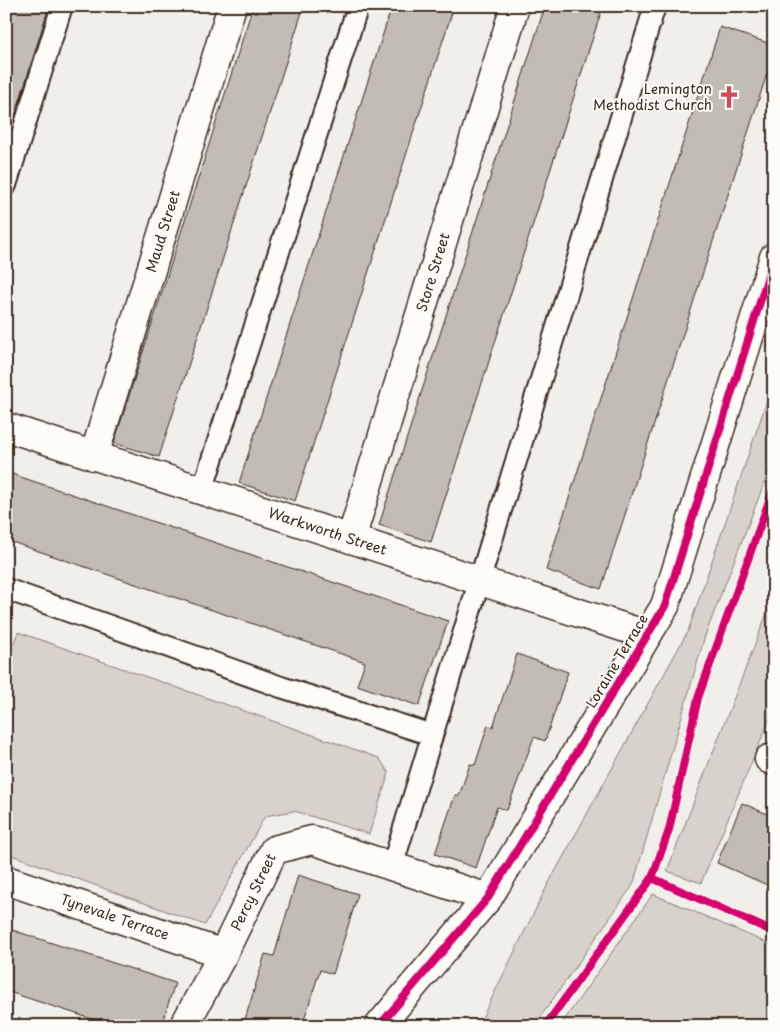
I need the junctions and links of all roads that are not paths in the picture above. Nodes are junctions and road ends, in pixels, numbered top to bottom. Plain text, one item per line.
1 (62, 6) edge
2 (232, 6) edge
3 (358, 6) edge
4 (515, 6) edge
5 (655, 6) edge
6 (6, 185) edge
7 (774, 258) edge
8 (6, 427) edge
9 (94, 456) junction
10 (202, 491) junction
11 (352, 540) junction
12 (480, 581) junction
13 (6, 589) edge
14 (647, 635) junction
15 (432, 735) junction
16 (392, 867) junction
17 (6, 880) edge
18 (488, 898) junction
19 (223, 954) junction
20 (184, 1026) edge
21 (379, 1026) edge

1 - 6 lane
2 - 9 street, Maud Street
3 - 10 lane
4 - 11 street, Store Street
5 - 12 lane
7 - 14 street, Loraine Terrace
8 - 9 street, Warkworth Street
9 - 10 street, Warkworth Street
10 - 11 street, Warkworth Street
11 - 12 street, Warkworth Street
12 - 14 street, Warkworth Street
12 - 15 lane
13 - 15 lane
14 - 18 street, Loraine Terrace
15 - 16 lane
16 - 18 street, Percy Street
16 - 19 street, Percy Street
17 - 19 street, Tynevale Terrace
18 - 21 street, Loraine Terrace
19 - 20 street, Percy Street

